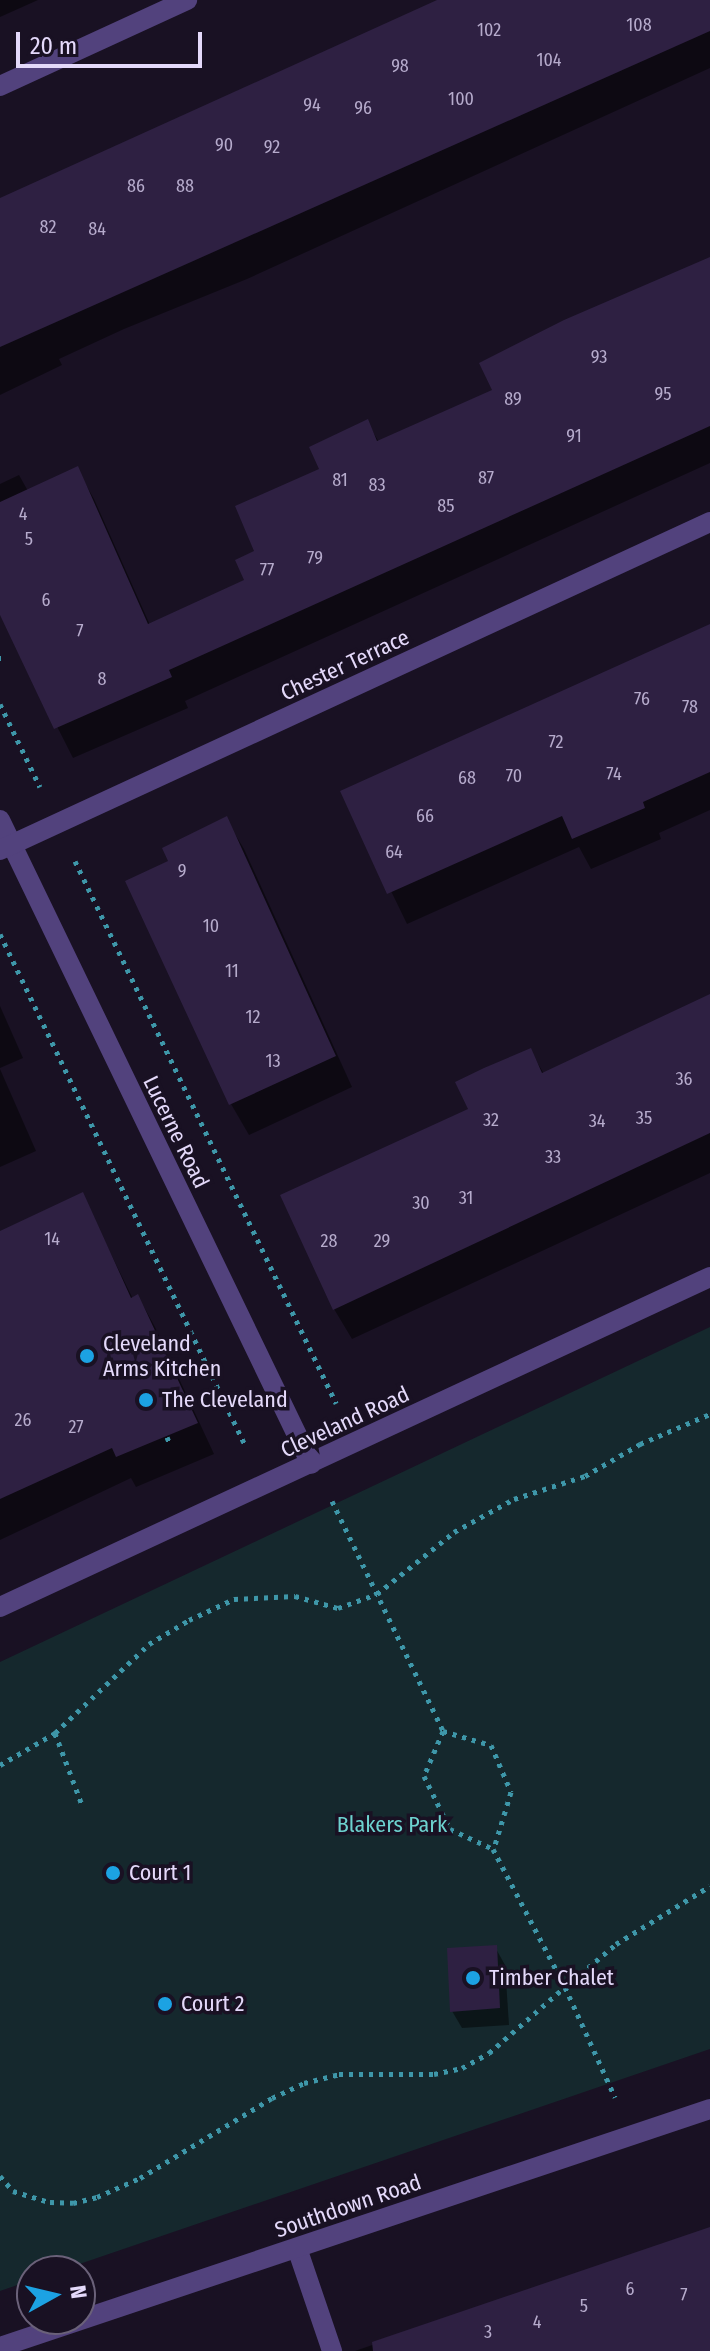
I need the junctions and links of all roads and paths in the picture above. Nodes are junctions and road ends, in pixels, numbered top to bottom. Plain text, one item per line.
1 (187, 0) edge
2 (0, 86) edge
3 (710, 522) edge
4 (0, 704) edge
5 (0, 820) edge
6 (58, 824) junction
7 (7, 847) edge
8 (0, 934) edge
9 (710, 1277) edge
10 (710, 1414) edge
11 (167, 1437) dead end
12 (357, 1443) junction
13 (170, 1444) dead end
14 (311, 1464) junction
15 (264, 1486) junction
16 (377, 1594) junction
17 (0, 1607) edge
18 (443, 1731) junction
19 (55, 1733) junction
20 (1, 1767) edge
21 (82, 1805) dead end
22 (493, 1849) junction
23 (710, 1886) edge
24 (565, 1987) junction
25 (710, 2109) edge
26 (628, 2136) junction
27 (0, 2176) edge
28 (297, 2248) junction
29 (0, 2347) edge
30 (332, 2351) edge

1 - 2 street
3 - 6 street, Chester Terrace
4 - 6 path
5 - 7 street, Lucerne Road
6 - 7 street, Chester Terrace
6 - 12 path
7 - 14 street, Lucerne Road
8 - 15 path
9 - 12 street, Cleveland Road
10 - 16 path
11 - 13 path
12 - 14 street, Cleveland Road
14 - 15 street, Cleveland Road
14 - 16 path
15 - 17 street, Cleveland Road
16 - 18 path
16 - 19 path
18 - 22 path
18 - 22 path
19 - 20 path
19 - 21 path
22 - 24 path
23 - 24 path
24 - 26 path
24 - 27 path
25 - 26 street, Southdown Road
26 - 28 street, Southdown Road
28 - 29 street, Southdown Road
28 - 30 street

